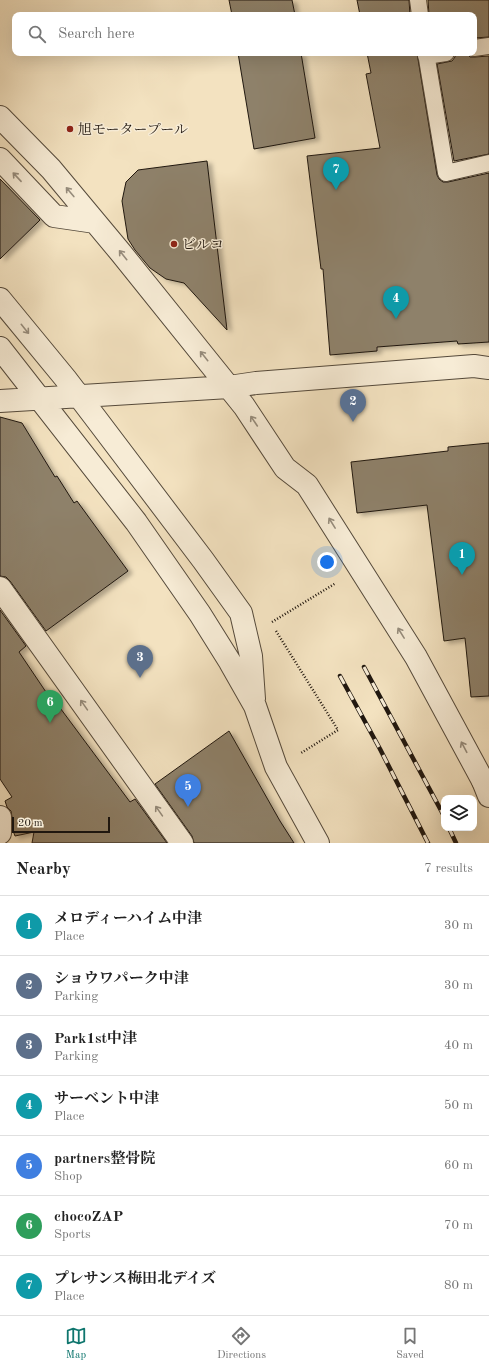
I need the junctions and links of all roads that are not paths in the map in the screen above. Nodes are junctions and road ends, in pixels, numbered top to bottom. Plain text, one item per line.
1 (418, 0) edge
2 (420, 12) edge
3 (489, 46) edge
4 (477, 48) edge
5 (426, 56) edge
6 (0, 117) edge
7 (0, 159) edge
8 (489, 163) edge
9 (95, 222) junction
10 (0, 299) edge
11 (0, 348) edge
12 (489, 368) edge
13 (229, 387) junction
14 (79, 396) junction
15 (40, 398) junction
16 (0, 401) edge
17 (0, 588) edge
18 (255, 706) junction
19 (487, 786) edge
20 (0, 817) edge
21 (0, 833) edge
22 (182, 843) edge
23 (318, 843) edge

1 - 2 lane
3 - 4 lane
5 - 8 lane
9 -> 6 street
9 -> 7 street
13 -> 9 street
10 -> 14 street
11 - 15 street
12 - 13 street
13 - 14 street
19 -> 13 street
14 - 15 street
14 - 18 street
15 - 16 street
15 - 18 street
22 -> 17 street
18 - 23 street
20 - 21 street

